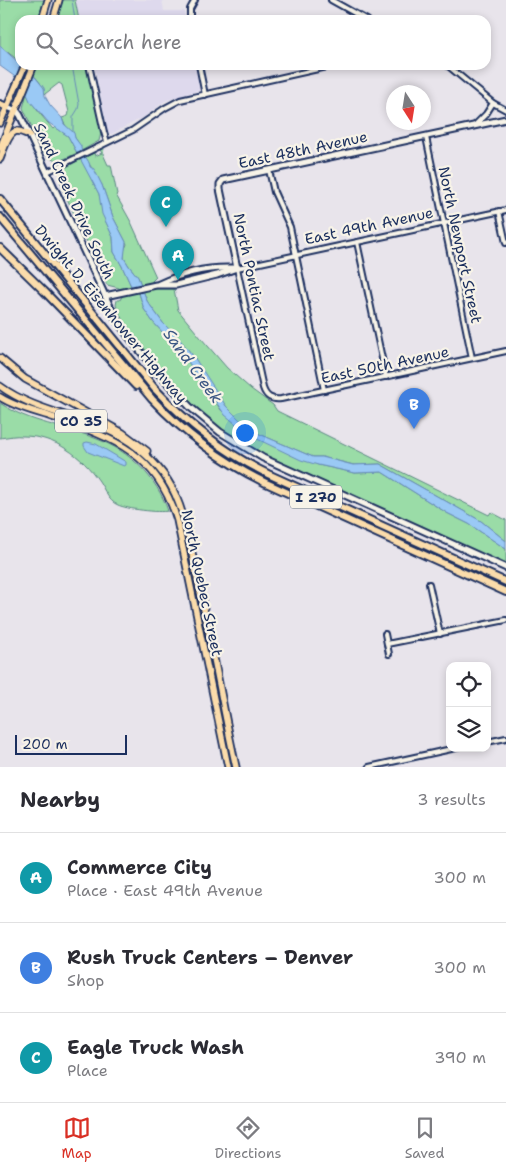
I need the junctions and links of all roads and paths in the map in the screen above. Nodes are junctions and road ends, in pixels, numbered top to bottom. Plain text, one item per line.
1 (48, 0) edge
2 (59, 0) edge
3 (195, 0) edge
4 (330, 0) edge
5 (44, 15) edge
6 (54, 15) edge
7 (190, 15) edge
8 (358, 15) edge
9 (22, 70) edge
10 (32, 70) edge
11 (90, 70) edge
12 (200, 70) edge
13 (313, 70) edge
14 (453, 70) edge
15 (205, 94) junction
16 (493, 103) junction
17 (3, 106) edge
18 (506, 110) edge
19 (16, 111) junction
20 (506, 119) edge
21 (0, 123) edge
22 (474, 126) junction
23 (30, 135) junction
24 (426, 137) junction
25 (108, 142) junction
26 (0, 148) edge
27 (0, 159) edge
28 (269, 170) junction
29 (47, 172) junction
30 (223, 180) joint
31 (0, 199) edge
32 (506, 210) edge
33 (499, 211) junction
34 (0, 217) edge
35 (444, 223) junction
36 (357, 242) junction
37 (506, 243) edge
38 (1, 250) edge
39 (234, 255) junction
40 (296, 255) junction
41 (222, 268) junction
42 (237, 268) junction
43 (156, 285) junction
44 (105, 296) junction
45 (506, 351) edge
46 (0, 358) edge
47 (472, 358) junction
48 (386, 377) junction
49 (0, 386) edge
50 (324, 390) junction
51 (0, 395) edge
52 (270, 398) joint
53 (161, 408) junction
54 (156, 466) junction
55 (506, 568) edge
56 (506, 582) edge
57 (429, 584) dead end
58 (506, 592) edge
59 (506, 620) edge
60 (385, 634) dead end
61 (440, 634) junction
62 (387, 644) junction
63 (389, 654) dead end
64 (506, 738) edge
65 (491, 741) edge
66 (446, 750) edge
67 (228, 767) edge
68 (236, 767) edge
69 (369, 767) edge

1 - 5 main road
2 - 6 main road
3 - 7 street
4 - 8 street
9 - 17 main road
10 - 19 main road
11 - 25 street
12 - 15 street
13 - 15 street
14 - 16 street
15 - 25 street
16 - 18 street
16 - 22 street
17 - 19 main road, Sand Creek Drive South
17 - 21 main road
19 - 23 main road, Sand Creek Drive South
19 - 26 main road
20 - 22 main road, East 48th Avenue
22 - 24 main road, East 48th Avenue
23 - 27 main road
23 - 29 main road, Sand Creek Drive South
24 - 28 main road, East 48th Avenue
24 - 35 street, North Newport Street
25 - 29 street
28 - 30 main road, East 48th Avenue
28 - 40 street
29 - 44 main road, Sand Creek Drive South
30 - 39 main road, North Pontiac Street
31 - 56 highway, Dwight D. Eisenhower Highway / I 270
32 - 33 street, East 49th Avenue
33 - 35 street, East 49th Avenue
33 - 37 street
34 - 53 highway, Dwight D. Eisenhower Highway / I 270
35 - 36 street, East 49th Avenue
35 - 47 street, North Newport Street
36 - 40 street, East 49th Avenue
36 - 48 street
38 - 53 highway
39 - 41 main road
39 - 42 main road, North Pontiac Street
40 - 42 street, East 49th Avenue
40 - 50 street
41 - 42 main road, East 49th Avenue
41 - 43 main road, East 49th Avenue
42 - 43 main road, East 49th Avenue
42 - 52 street, North Pontiac Street
43 - 44 main road, East 49th Avenue
44 - 55 main road, Sand Creek Drive South
45 - 47 street, East 50th Avenue
46 - 54 main road
47 - 48 street, East 50th Avenue
48 - 50 street, East 50th Avenue
49 - 54 main road, CO 35
50 - 52 street, East 50th Avenue
51 - 67 main road, North Quebec Street / CO 35
53 - 58 highway, Dwight D. Eisenhower Highway / I 270
54 - 68 main road, North Quebec Street / CO 35
57 - 61 street
59 - 61 street
60 - 62 street
61 - 62 street
62 - 63 street
64 - 65 street
66 - 69 street

